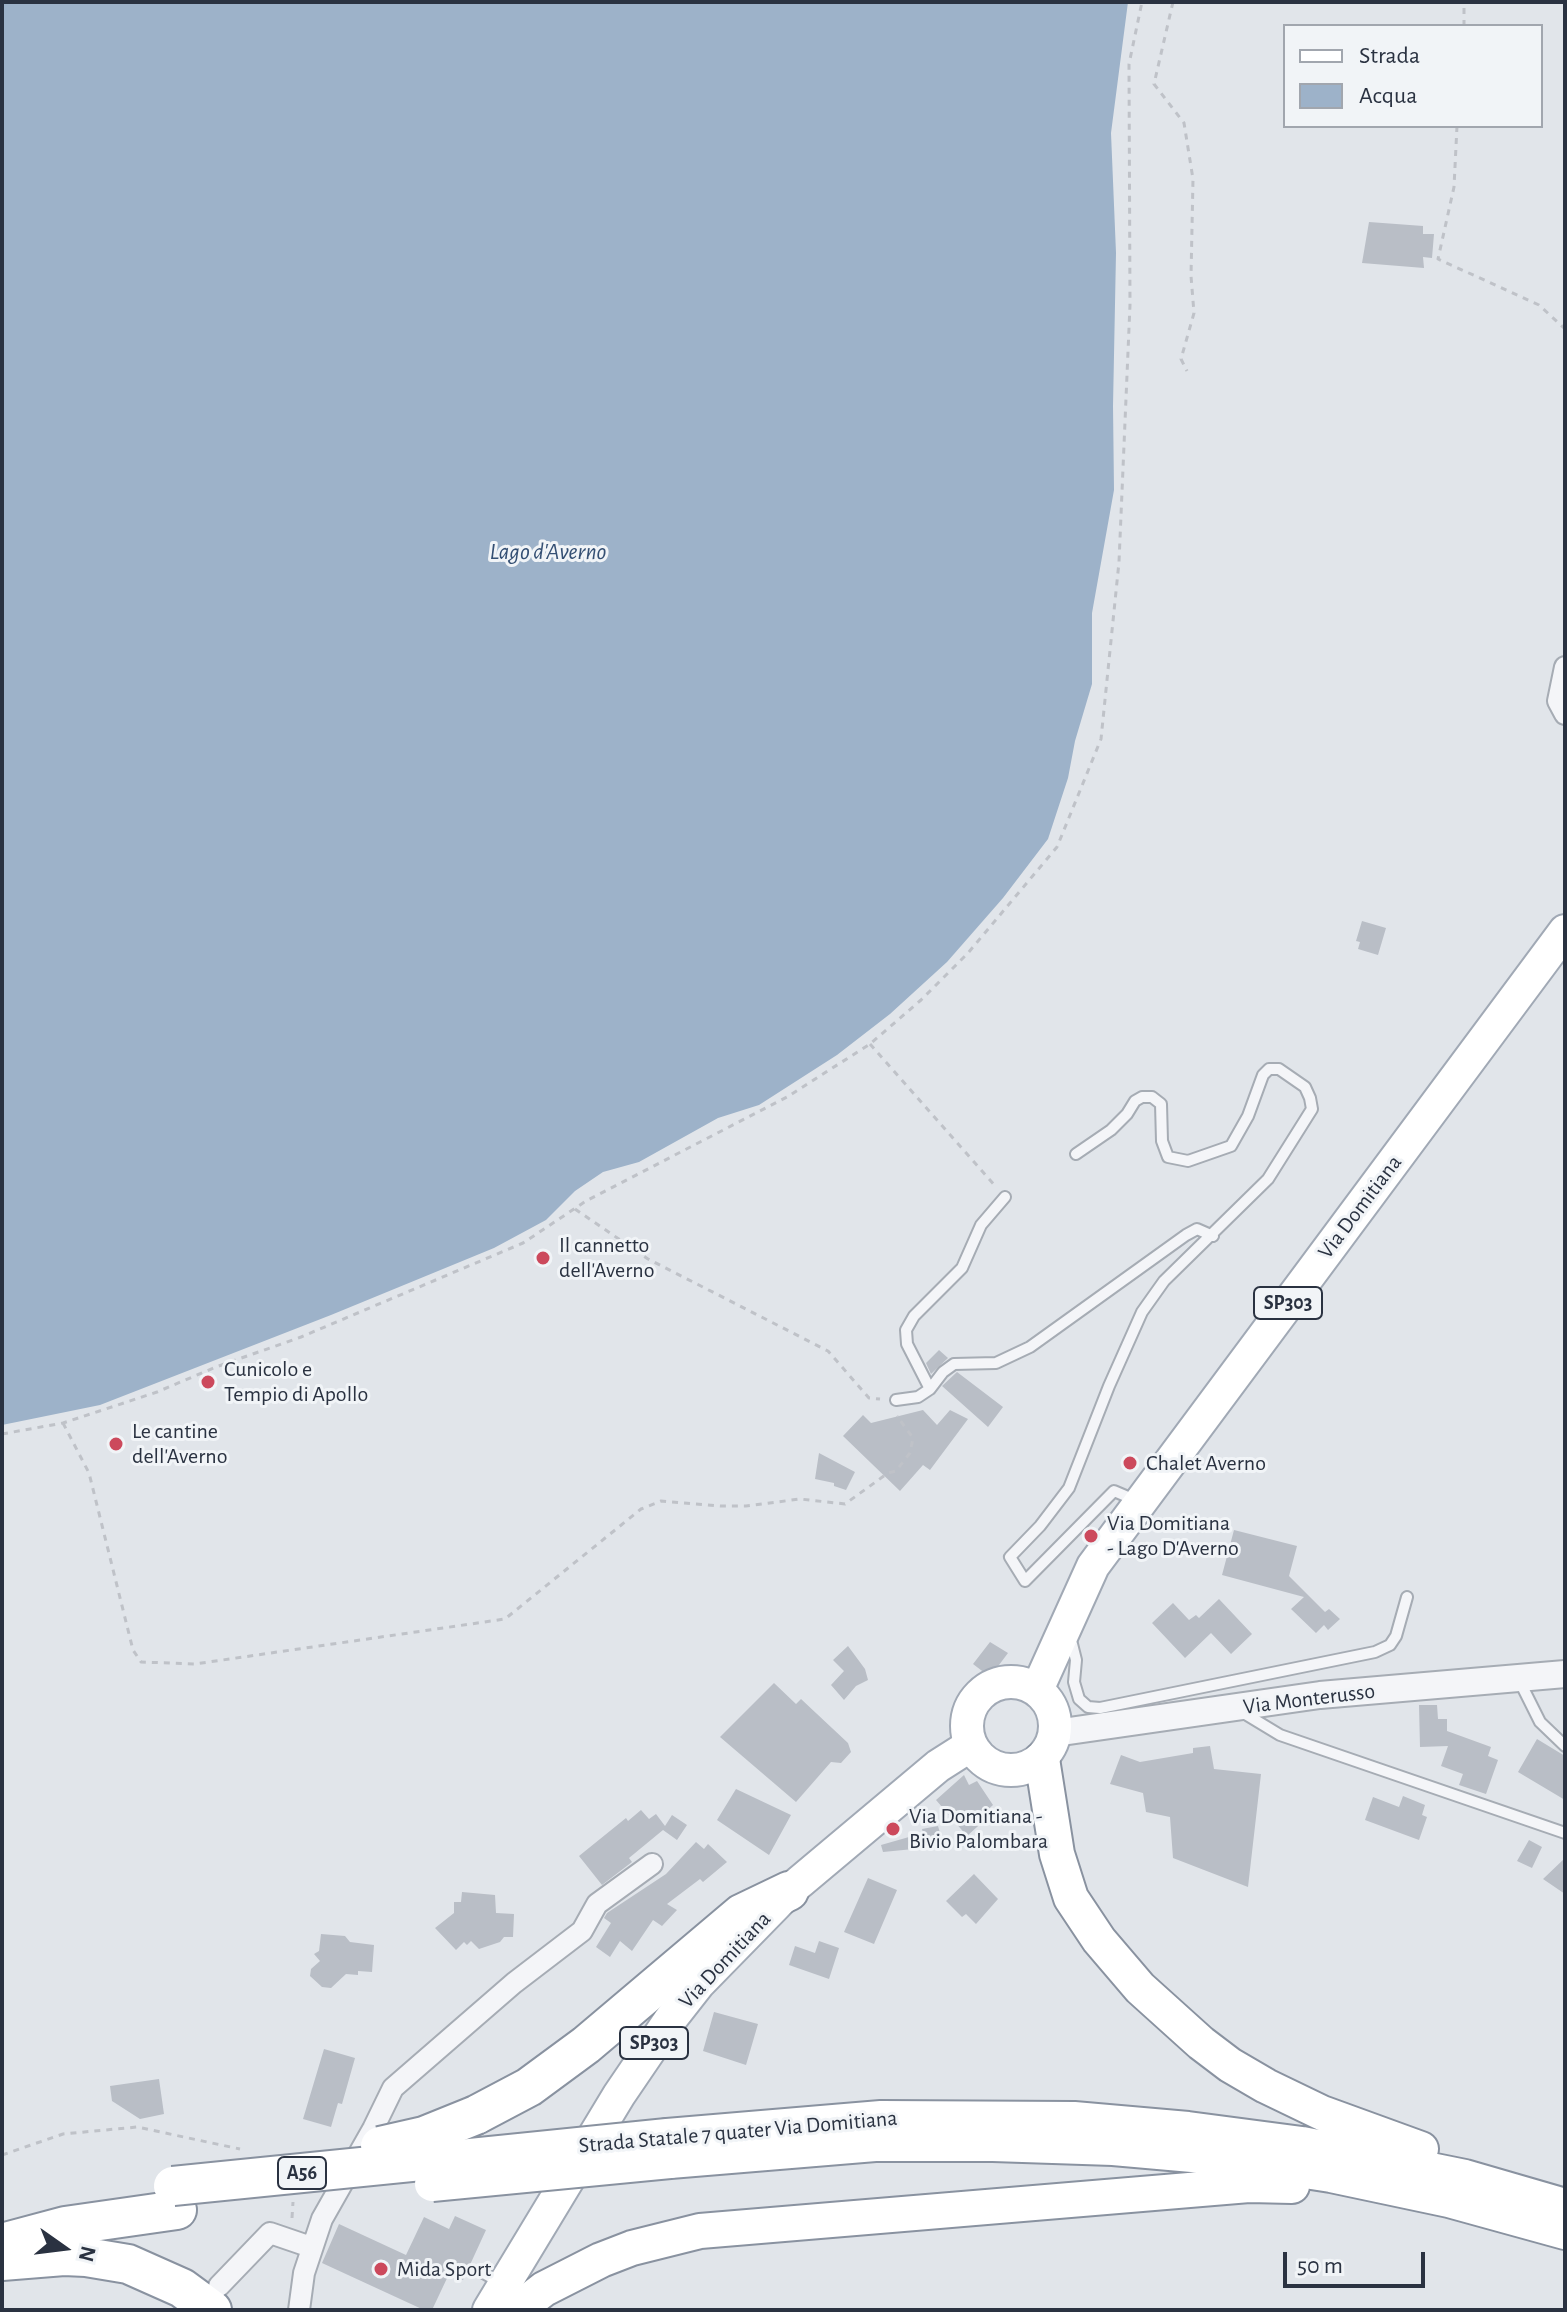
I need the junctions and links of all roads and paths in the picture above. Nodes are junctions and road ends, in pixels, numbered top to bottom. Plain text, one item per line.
1 (1142, 2) edge
2 (1173, 2) edge
3 (1464, 2) edge
4 (1464, 24) edge
5 (1457, 128) edge
6 (1565, 329) edge
7 (1187, 371) dead end
8 (1565, 667) edge
9 (1565, 714) edge
10 (1565, 931) edge
11 (870, 1044) junction
12 (1076, 1154) dead end
13 (1005, 1197) joint
14 (574, 1208) junction
15 (1213, 1236) junction
16 (930, 1389) junction
17 (896, 1400) junction
18 (63, 1423) junction
19 (2, 1434) edge
20 (1140, 1503) junction
21 (1407, 1597) dead end
22 (1061, 1637) junction
23 (1565, 1674) edge
24 (1519, 1680) junction
25 (1037, 1690) junction
26 (1235, 1707) junction
27 (971, 1745) junction
28 (1048, 1746) junction
29 (1565, 1746) edge
30 (1565, 1833) edge
31 (652, 1864) dead end
32 (789, 1891) junction
33 (668, 2148) junction
34 (253, 2152) dead end
35 (2, 2155) edge
36 (432, 2172) junction
37 (1331, 2175) junction
38 (1465, 2177) junction
39 (299, 2183) junction
40 (175, 2198) junction
41 (1565, 2206) edge
42 (2, 2218) edge
43 (1565, 2232) edge
44 (290, 2238) junction
45 (2, 2243) edge
46 (311, 2247) junction
47 (2, 2261) edge
48 (498, 2294) edge
49 (215, 2298) edge
50 (299, 2310) edge

1 - 11 path
2 - 7 path
3 - 4 path
5 - 6 path
8 - 9 street
10 - 20 main road, Via Domitiana / SP303
11 - 13 path
11 - 14 path
12 - 15 lane
13 - 16 lane
14 - 17 path
14 - 18 path
15 - 16 lane
15 - 20 lane
16 - 17 lane
17 - 18 path
18 - 19 path
20 - 22 main road, Via Domitiana / SP303
21 - 22 lane
22 - 25 main road, Via Domitiana / SP303
23 - 24 street, Via Monterusso
24 - 26 street, Via Monterusso
24 - 29 lane
25 - 27 main road
25 - 28 main road
26 - 28 street, Via Monterusso
26 - 30 lane
27 - 28 main road
27 - 32 main road, Via Domitiana / SP303
28 - 38 highway
31 - 46 street
32 - 39 highway, bridge
32 - 48 main road, Via Domitiana / SP303
33 - 36 highway, Strada Statale 7 quater Via Domitiana, bridge
33 - 37 highway, Strada Statale 7 quater Via Domitiana
33 - 38 highway, Strada Statale 7 quater Via Domitiana
34 - 35 path
36 - 39 highway, A56, bridge
36 - 40 highway, A56
37 - 43 highway, Strada Statale 7 quater Via Domitiana
37 - 48 highway
38 - 41 highway, Strada Statale 7 quater Via Domitiana
39 - 40 highway, A56, bridge
39 - 44 path
40 - 42 highway, A56
40 - 45 highway, A56
44 - 46 street
44 - 49 street
46 - 50 street
47 - 49 highway

